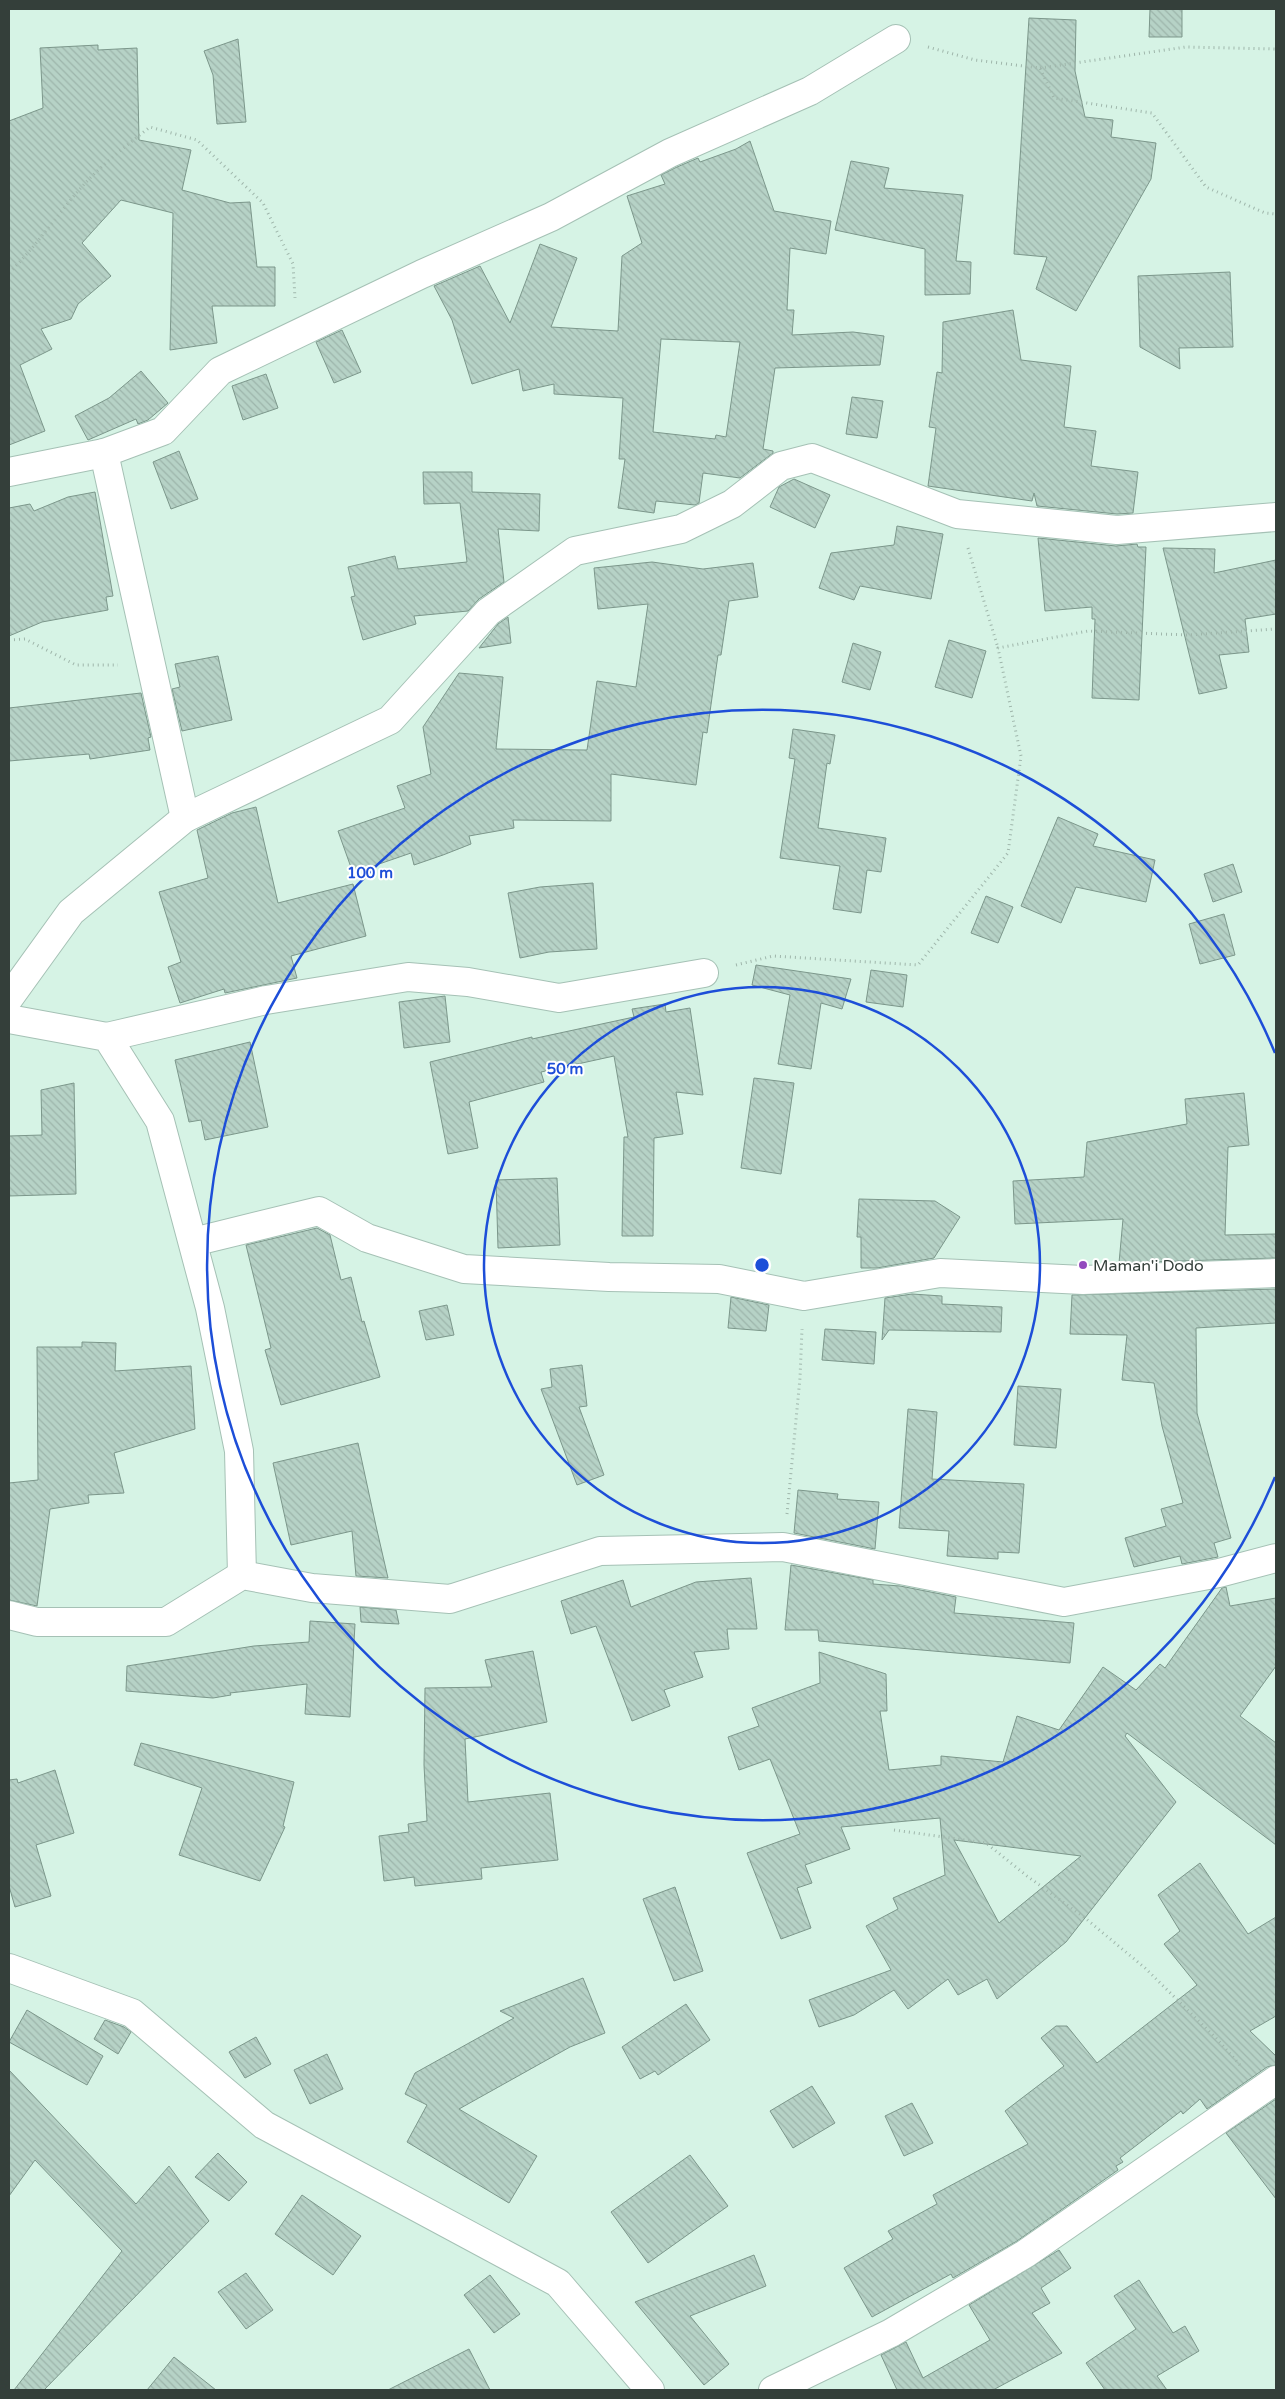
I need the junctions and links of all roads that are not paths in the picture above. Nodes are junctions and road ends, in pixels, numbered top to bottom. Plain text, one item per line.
1 (896, 39) road end
2 (104, 453) junction
3 (9, 472) edge
4 (1276, 517) edge
5 (185, 818) junction
6 (704, 973) road end
7 (9, 998) edge
8 (9, 1019) edge
9 (107, 1037) junction
10 (193, 1242) junction
11 (1276, 1273) edge
12 (1276, 1558) edge
13 (242, 1575) junction
14 (9, 1615) edge
15 (9, 1968) edge
16 (1269, 2086) edge
17 (650, 2390) edge
18 (773, 2390) edge

1 - 2 street
2 - 3 street
2 - 5 street
4 - 5 street
5 - 7 street
6 - 9 street
8 - 9 street
9 - 10 street
10 - 11 street
10 - 13 street
12 - 13 street
13 - 14 street
15 - 17 street
16 - 18 street

